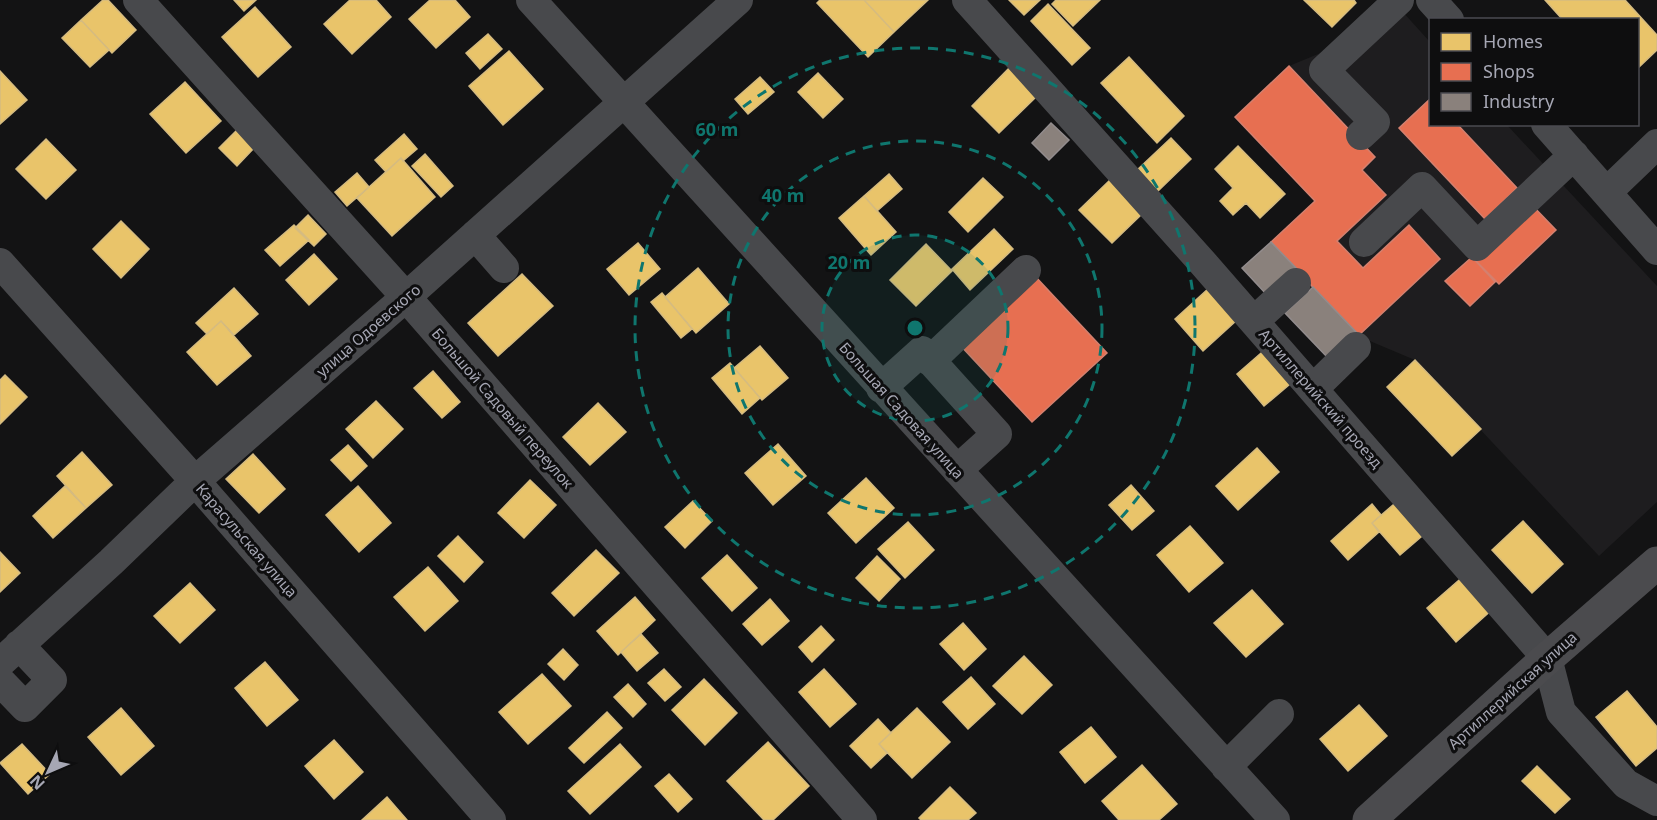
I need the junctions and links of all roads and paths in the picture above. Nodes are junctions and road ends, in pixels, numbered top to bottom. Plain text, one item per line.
1 (138, 0) edge
2 (531, 0) edge
3 (738, 0) edge
4 (967, 0) edge
5 (1399, 0) edge
6 (1431, 0) edge
7 (1447, 18) edge
8 (624, 102) junction
9 (1353, 118) dead end
10 (1548, 126) edge
11 (1657, 144) edge
12 (1574, 154) junction
13 (1607, 192) junction
14 (475, 236) junction
15 (1364, 242) dead end
16 (1657, 250) edge
17 (0, 263) edge
18 (504, 268) dead end
19 (1026, 270) dead end
20 (1296, 283) dead end
21 (406, 297) junction
22 (1254, 321) junction
23 (1356, 347) dead end
24 (930, 361) junction
25 (882, 388) junction
26 (1312, 389) junction
27 (957, 470) junction
28 (195, 481) junction
29 (1657, 563) edge
30 (10, 654) edge
31 (1547, 658) junction
32 (0, 681) edge
33 (1279, 714) dead end
34 (1226, 767) junction
35 (1657, 801) edge
36 (491, 820) edge
37 (862, 820) edge
38 (1275, 820) edge
39 (1369, 820) edge

1 - 21 street, Большой Садовый переулок
2 - 8 street, Большая Садовая улица
3 - 8 street, улица Одоевского
4 - 22 street, Артиллерийский проезд
5 - 9 street
6 - 7 street
8 - 14 street, улица Одоевского
8 - 25 street, Большая Садовая улица
10 - 12 street
11 - 13 street
12 - 13 street
12 - 15 street
13 - 16 street
14 - 18 street
14 - 21 street, улица Одоевского
17 - 28 street, Карасульская улица
19 - 24 street
20 - 22 street
21 - 28 street, улица Одоевского
21 - 37 street, Большой Садовый переулок
22 - 26 street, Артиллерийский проезд
23 - 26 street
24 - 25 street
24 - 27 street
25 - 27 street, Большая Садовая улица
26 - 31 street, Артиллерийский проезд
27 - 34 street, Большая Садовая улица
28 - 30 street, улица Одоевского
28 - 36 street, Карасульская улица
29 - 31 main road, Артиллерийская улица
30 - 32 street
31 - 35 street, Артиллерийский проезд
31 - 39 main road, Артиллерийская улица
33 - 34 street
34 - 38 street, Большая Садовая улица

